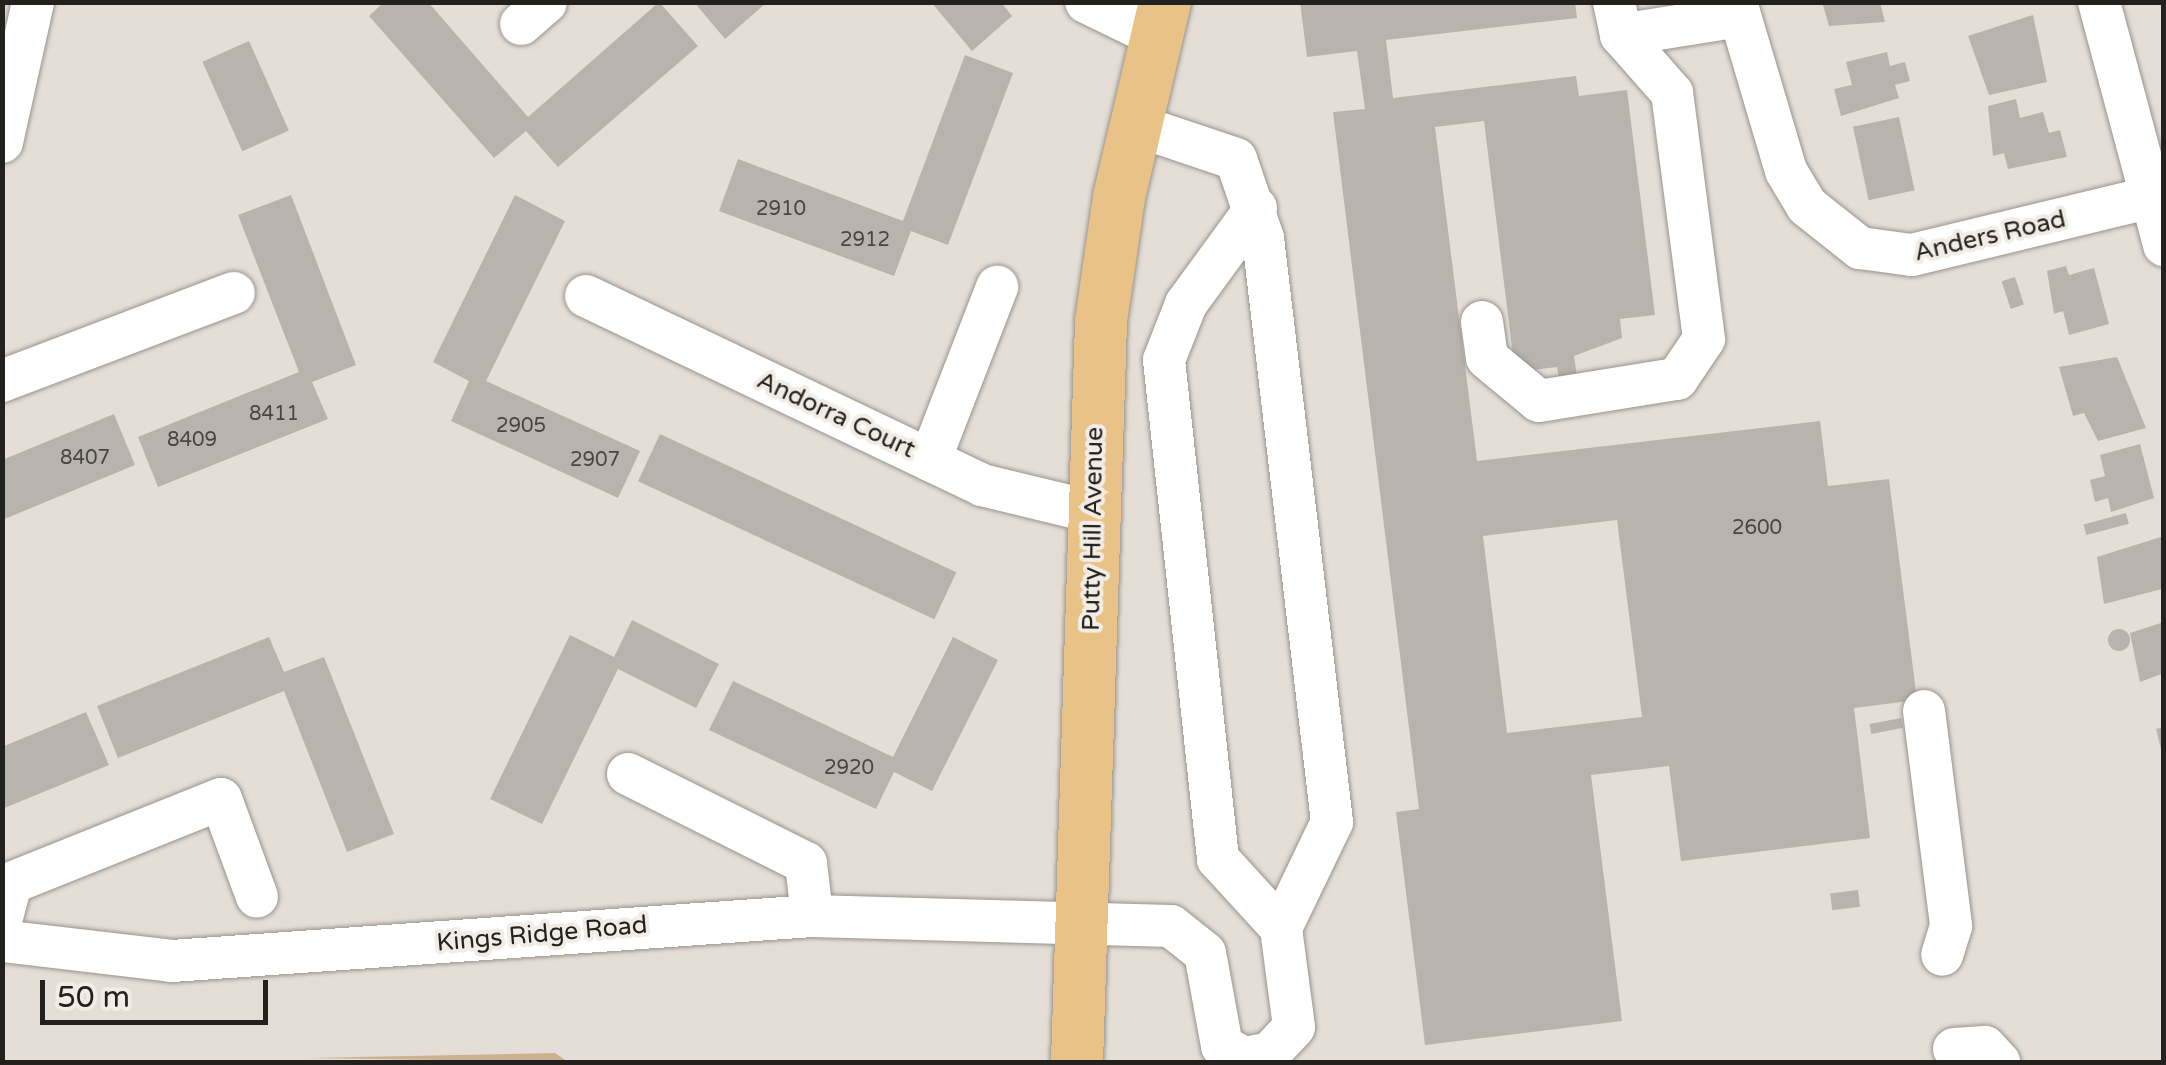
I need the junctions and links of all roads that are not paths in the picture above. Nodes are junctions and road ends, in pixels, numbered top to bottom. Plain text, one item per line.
1 (34, 2) edge
2 (1086, 2) edge
3 (2099, 2) edge
4 (1737, 9) edge
5 (1160, 19) edge
6 (1618, 19) edge
7 (1135, 125) junction
8 (2, 142) edge
9 (2157, 196) edge
10 (1256, 208) junction
11 (2164, 245) edge
12 (997, 288) dead end
13 (234, 293) dead end
14 (586, 296) dead end
15 (1482, 322) dead end
16 (2, 381) edge
17 (930, 460) junction
18 (1094, 512) junction
19 (1924, 711) dead end
20 (628, 774) dead end
21 (257, 897) dead end
22 (812, 916) junction
23 (2, 917) edge
24 (1082, 920) junction
25 (1281, 928) junction
26 (2, 941) edge
27 (1942, 955) dead end
28 (1954, 1049) dead end
29 (1245, 1060) edge
30 (1077, 1062) edge
31 (1999, 1062) edge

1 - 8 street
2 - 5 street
3 - 9 street
4 - 6 street
4 - 9 street, Anders Road
5 - 7 main road, Putty Hill Avenue
6 - 15 street
7 - 10 street
7 - 18 main road, Putty Hill Avenue
9 - 11 street
10 - 25 street
10 - 25 street
12 - 17 street
13 - 16 street
14 - 17 street, Andorra Court
17 - 18 street, Andorra Court
18 - 24 main road, Putty Hill Avenue
19 - 27 street
20 - 22 street
21 - 23 street
22 - 24 street, Kings Ridge Road
22 - 26 street, Kings Ridge Road
24 - 29 street, Kings Ridge Road
24 - 30 main road, Putty Hill Avenue
25 - 29 street
28 - 31 street

